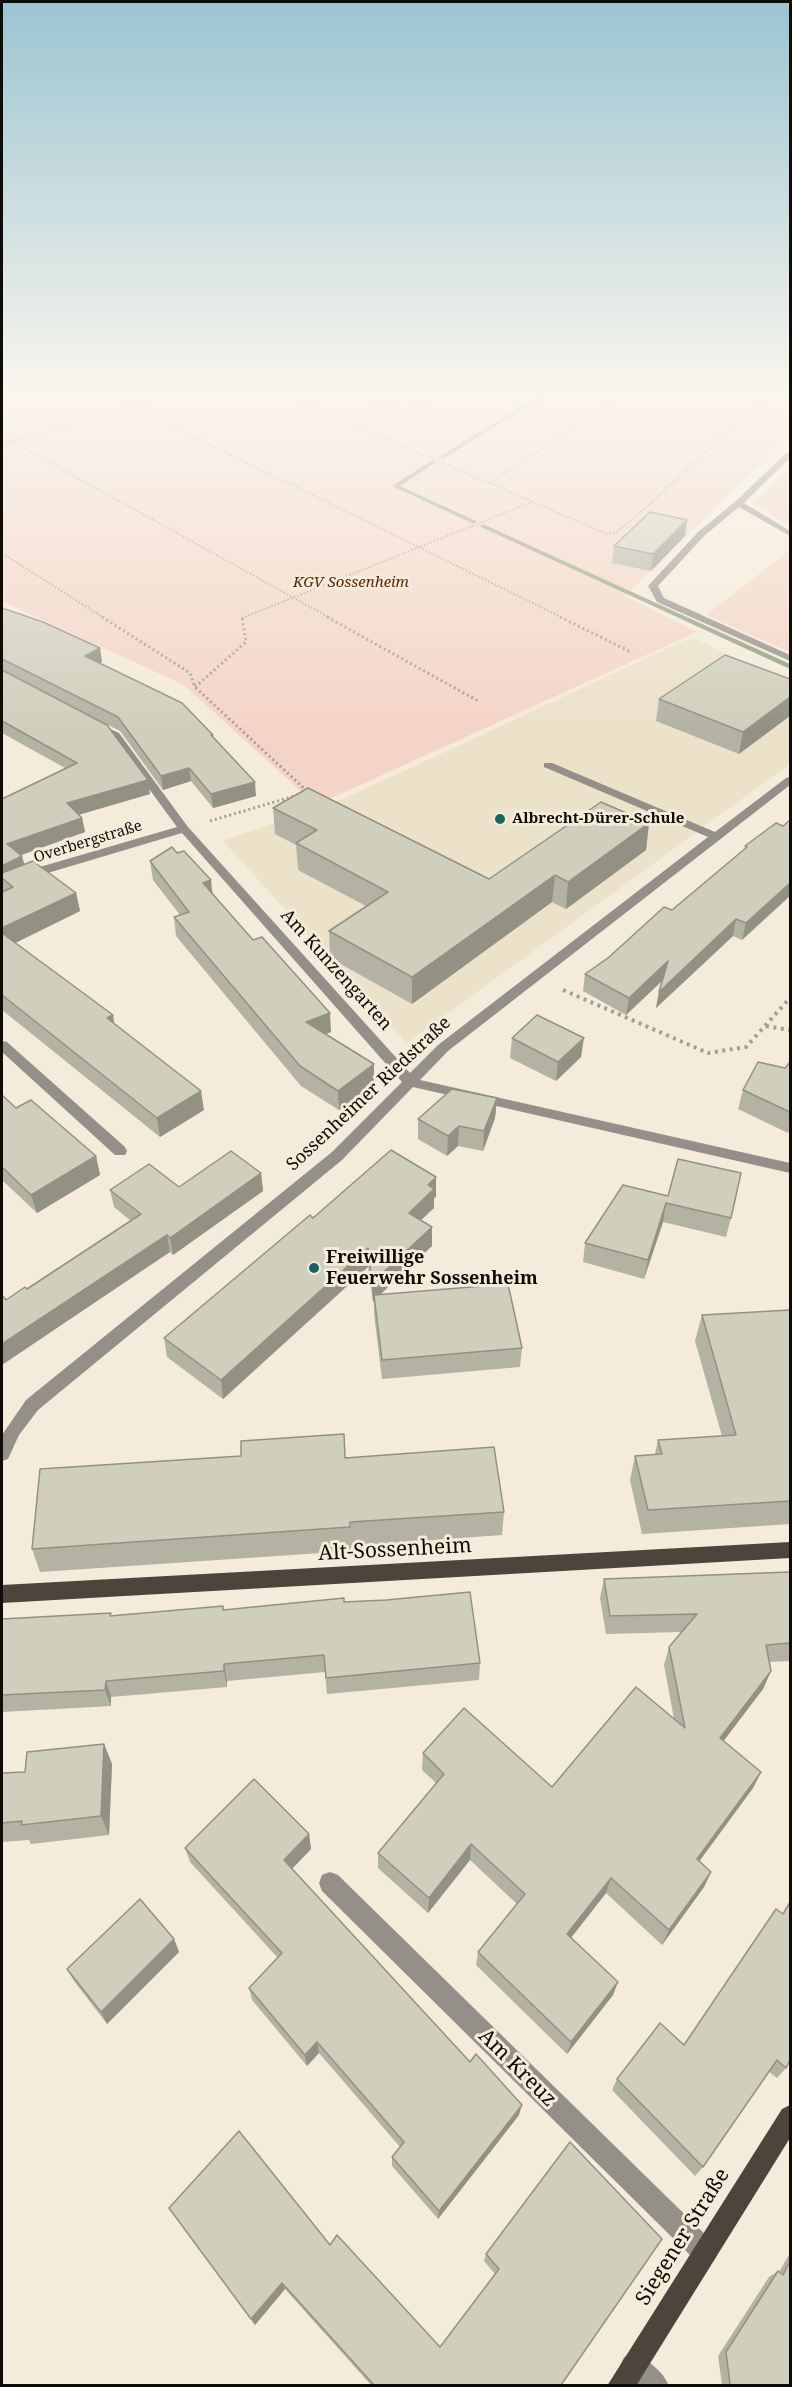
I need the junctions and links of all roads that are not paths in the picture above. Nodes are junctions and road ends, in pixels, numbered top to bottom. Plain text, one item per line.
1 (734, 507) edge
2 (746, 507) edge
3 (790, 534) edge
4 (790, 658) edge
5 (84, 719) edge
6 (548, 765) dead end
7 (788, 783) edge
8 (184, 829) junction
9 (717, 837) junction
10 (2, 888) edge
11 (2, 1045) edge
12 (410, 1082) junction
13 (120, 1151) dead end
14 (790, 1168) edge
15 (2, 1454) edge
16 (790, 1550) edge
17 (2, 1594) edge
18 (330, 1883) dead end
19 (790, 2117) edge
20 (705, 2252) junction
21 (627, 2376) edge
22 (656, 2385) edge

1 - 4 street
2 - 3 street
5 - 8 street, Am Kunzengarten
6 - 9 street
7 - 9 street, Sossenheimer Riedstraße
8 - 10 street, Overbergstraße
8 - 12 street, Am Kunzengarten
9 - 12 street, Sossenheimer Riedstraße
11 - 13 street
12 - 14 street
12 - 15 street, Sossenheimer Riedstraße
16 - 17 main road, Alt-Sossenheim
18 - 20 street, Am Kreuz
19 - 20 main road, Siegener Straße
20 - 21 main road, Siegener Straße
21 - 22 street

